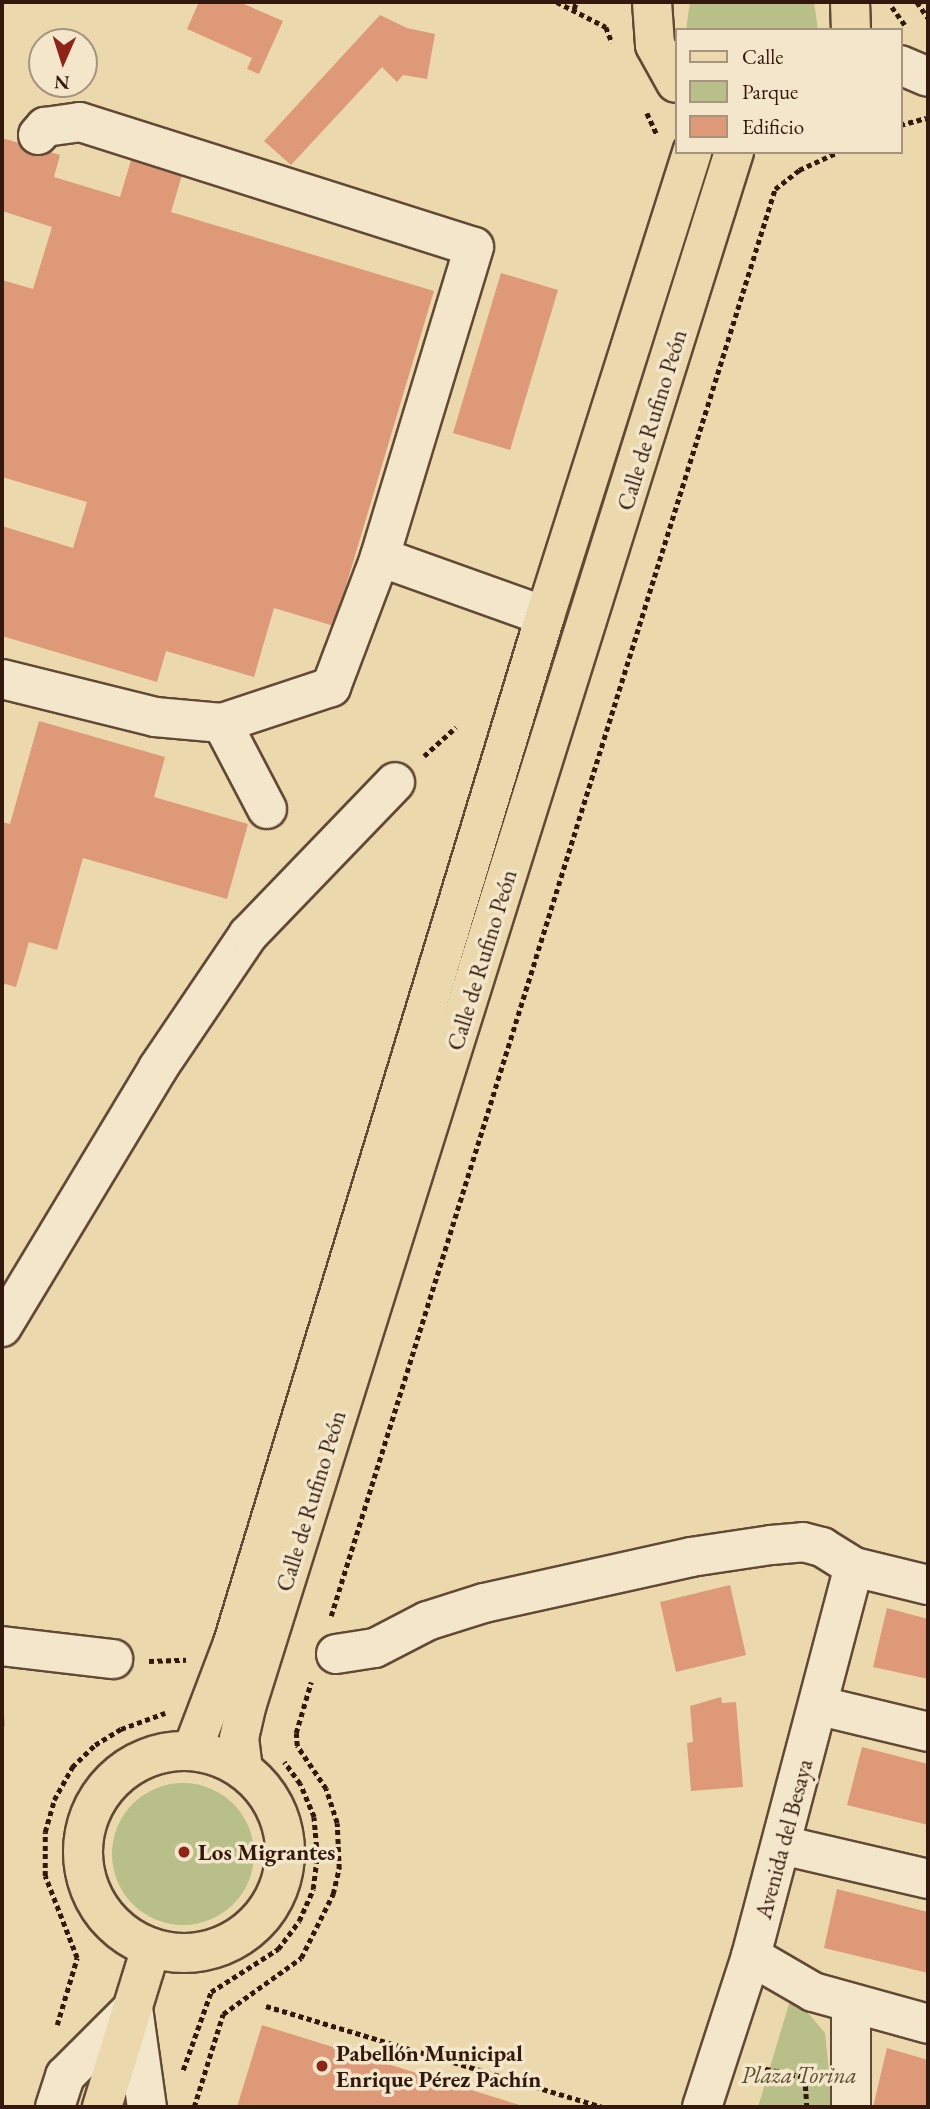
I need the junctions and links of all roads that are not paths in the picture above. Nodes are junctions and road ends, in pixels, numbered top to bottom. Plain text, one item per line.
1 (850, 2) edge
2 (647, 3) edge
3 (851, 28) edge
4 (902, 66) edge
5 (928, 77) edge
6 (674, 79) edge
7 (38, 135) dead end
8 (691, 154) edge
9 (733, 154) edge
10 (380, 557) junction
11 (545, 616) junction
12 (2, 679) edge
13 (222, 723) junction
14 (395, 782) dead end
15 (267, 809) dead end
16 (2, 1327) edge
17 (854, 1567) junction
18 (928, 1585) edge
19 (2, 1646) edge
20 (326, 1650) road end
21 (114, 1660) dead end
22 (820, 1706) junction
23 (928, 1732) edge
24 (192, 1751) junction
25 (243, 1770) junction
26 (782, 1845) junction
27 (928, 1879) edge
28 (151, 1948) junction
29 (751, 1956) junction
30 (852, 2006) junction
31 (132, 2008) junction
32 (928, 2024) edge
33 (55, 2107) edge
34 (102, 2107) edge
35 (147, 2107) edge
36 (702, 2107) edge
37 (851, 2107) edge

1 - 3 main road
2 - 6 main road
4 - 5 street
7 - 10 street
8 - 11 main road, Calle de Rufino Peón
9 - 25 main road, Calle de Rufino Peón
10 - 11 street
10 - 13 street
11 - 24 main road, Calle de Rufino Peón
12 - 13 street
13 - 15 street
14 - 16 street
17 - 18 street
17 - 20 street
17 - 22 street, Avenida del Besaya
19 - 21 street
22 - 23 street
22 - 26 street, Avenida del Besaya
24 - 25 main road
24 - 28 main road
25 - 28 main road
26 - 27 street
26 - 29 street, Avenida del Besaya
28 - 31 main road
29 - 30 street
29 - 36 street, Avenida del Besaya
30 - 32 street
30 - 37 street
31 - 33 street
31 - 34 main road
31 - 35 street

